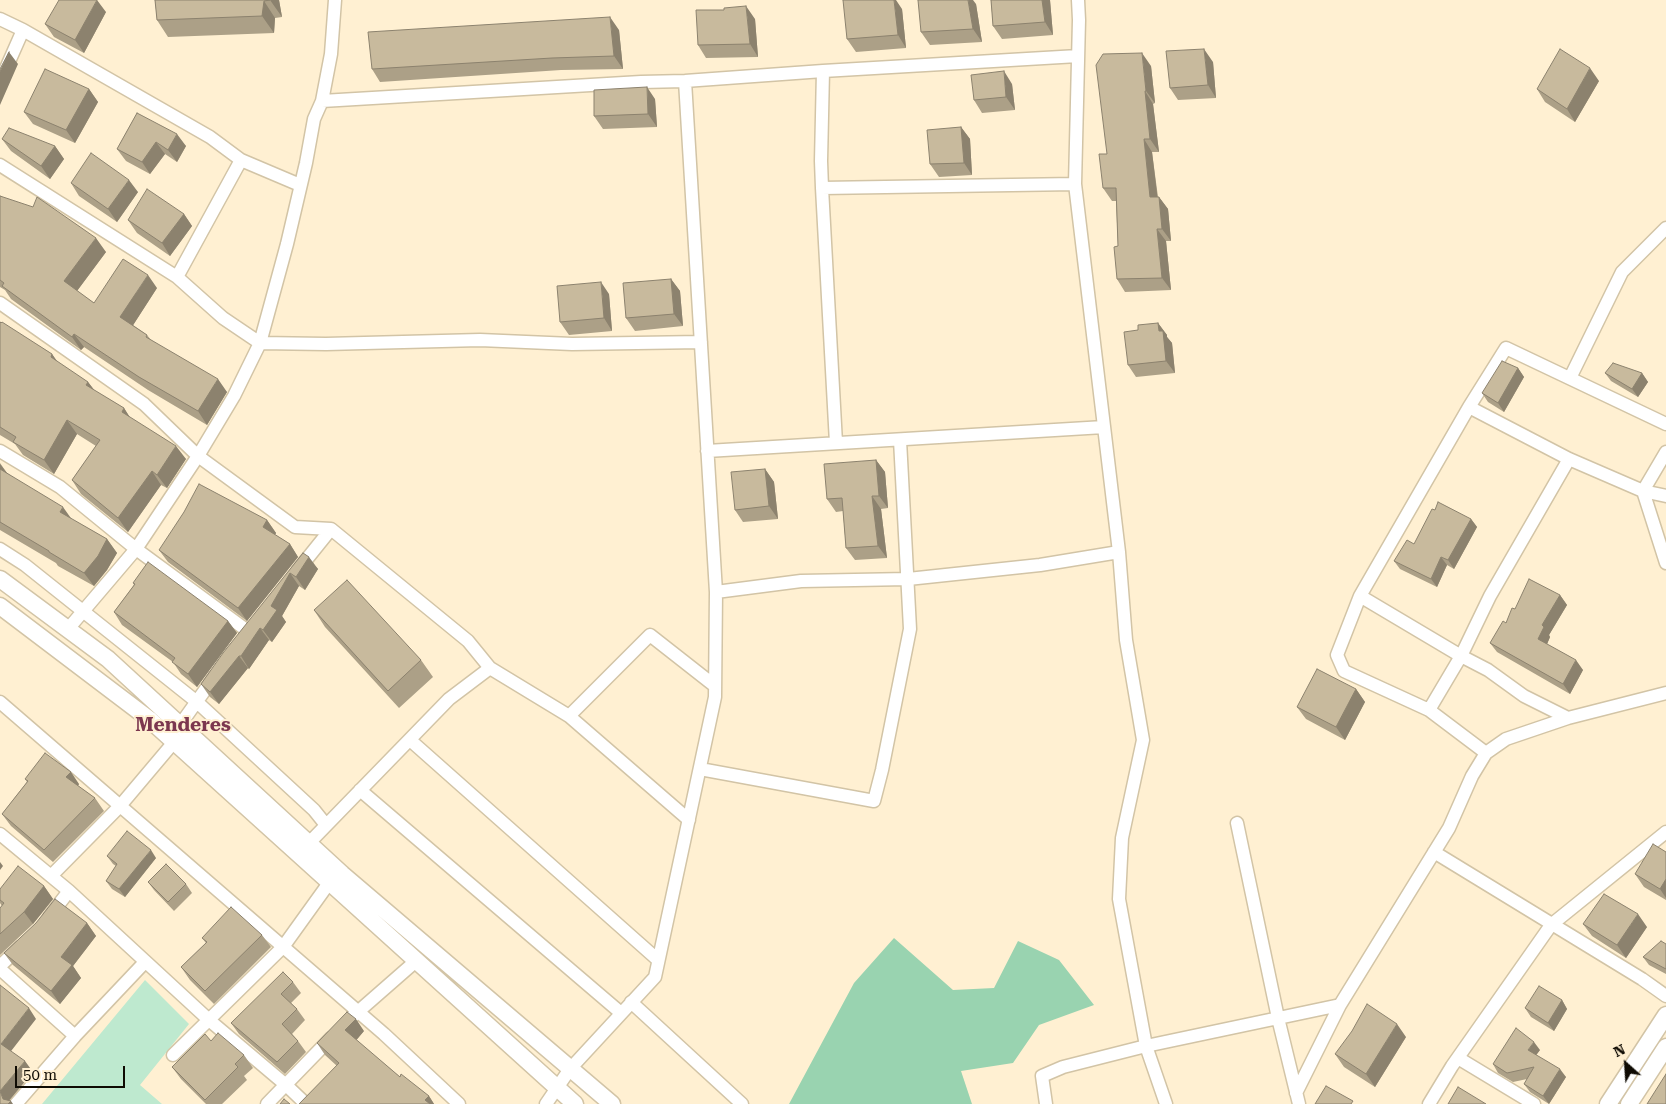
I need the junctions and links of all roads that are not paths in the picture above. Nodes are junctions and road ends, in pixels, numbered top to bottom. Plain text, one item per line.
1 (336, 0) edge
2 (1078, 0) edge
3 (0, 19) edge
4 (23, 30) junction
5 (1078, 56) junction
6 (823, 71) junction
7 (685, 81) junction
8 (0, 82) edge
9 (322, 101) junction
10 (241, 160) junction
11 (0, 165) edge
12 (1075, 184) junction
13 (300, 185) junction
14 (822, 188) junction
15 (1666, 228) edge
16 (177, 277) junction
17 (0, 303) edge
18 (701, 342) junction
19 (260, 343) junction
20 (1570, 378) junction
21 (1469, 407) junction
22 (1666, 424) edge
23 (1104, 427) junction
24 (900, 440) junction
25 (836, 443) junction
26 (0, 450) edge
27 (707, 451) junction
28 (1666, 452) edge
29 (198, 456) junction
30 (1570, 458) junction
31 (1643, 490) junction
32 (1666, 496) edge
33 (331, 529) junction
34 (0, 549) edge
35 (136, 549) junction
36 (1119, 552) junction
37 (1666, 564) edge
38 (0, 579) edge
39 (908, 579) junction
40 (290, 581) edge
41 (716, 592) junction
42 (1360, 596) junction
43 (0, 606) edge
44 (83, 612) junction
45 (68, 628) junction
46 (249, 632) edge
47 (1461, 656) junction
48 (490, 668) junction
49 (220, 670) edge
50 (715, 686) junction
51 (1666, 693) edge
52 (197, 702) junction
53 (2, 707) edge
54 (1429, 710) junction
55 (569, 716) junction
56 (1568, 718) junction
57 (180, 725) junction
58 (410, 740) junction
59 (174, 742) junction
60 (1486, 753) junction
61 (700, 769) junction
62 (360, 790) junction
63 (120, 806) junction
64 (688, 820) junction
65 (1237, 823) dead end
66 (326, 825) junction
67 (1666, 832) edge
68 (0, 834) edge
69 (309, 843) junction
70 (1434, 852) junction
71 (51, 876) junction
72 (329, 883) junction
73 (69, 892) junction
74 (1551, 924) junction
75 (283, 947) junction
76 (658, 960) junction
77 (416, 961) junction
78 (145, 962) junction
79 (0, 968) edge
80 (1666, 996) edge
81 (632, 1002) junction
82 (1340, 1005) junction
83 (358, 1011) junction
84 (621, 1013) junction
85 (1666, 1015) edge
86 (1278, 1018) junction
87 (209, 1020) junction
88 (75, 1036) junction
89 (1146, 1046) junction
90 (1666, 1047) edge
91 (173, 1055) dead end
92 (1458, 1058) junction
93 (570, 1069) junction
94 (286, 1085) junction
95 (558, 1088) junction
96 (1298, 1099) edge
97 (16, 1104) edge
98 (267, 1104) edge
99 (306, 1104) edge
100 (459, 1104) edge
101 (546, 1104) edge
102 (575, 1104) edge
103 (612, 1104) edge
104 (742, 1104) edge
105 (1046, 1104) edge
106 (1166, 1104) edge
107 (1429, 1104) edge
108 (1534, 1104) edge
109 (1608, 1104) edge
110 (1629, 1104) edge

1 - 9 street
2 - 5 street
3 - 4 street
4 - 8 street
4 - 10 street
5 - 6 street
5 - 12 street
6 - 7 street
6 - 14 street
7 - 9 street
7 - 18 street
9 - 13 street
10 - 13 street
10 - 16 street
11 - 16 street
12 - 14 street
12 - 23 street
13 - 19 street
14 - 25 street
15 - 20 street
16 - 19 street
17 - 29 street
18 - 19 street
18 - 27 street
19 - 29 street
20 - 21 street
20 - 22 street
21 - 30 street
21 - 42 street
23 - 24 street
23 - 36 street
24 - 25 street
24 - 39 street
25 - 27 street
26 - 35 street
27 - 41 street
28 - 31 street
29 - 33 street
29 - 35 street
30 - 31 street
30 - 47 street
31 - 32 street
31 - 37 street
33 - 40 street
33 - 48 street
34 - 44 street
35 - 44 street
35 - 46 street
36 - 39 street
36 - 89 street
38 - 45 main road
39 - 41 street
39 - 61 street
41 - 50 street
42 - 47 street
42 - 54 street
43 - 59 main road
44 - 45 street
44 - 52 street
45 - 57 main road
47 - 54 street
47 - 56 street
48 - 55 street
48 - 58 street
49 - 52 street
50 - 55 street
50 - 61 street
51 - 56 street
52 - 57 street
52 - 66 street
53 - 63 street
54 - 60 street
55 - 64 street
56 - 60 street
57 - 69 main road
58 - 62 street
58 - 76 street
59 - 63 street
59 - 72 main road
60 - 70 street
61 - 64 street
62 - 66 street
62 - 84 street
63 - 71 street
63 - 75 street
64 - 76 street
65 - 86 street
66 - 69 street
67 - 74 street
68 - 71 street
69 - 93 main road
70 - 74 street
70 - 82 street
71 - 73 street
72 - 75 street
72 - 77 main road
73 - 78 street
73 - 79 street
74 - 80 street
74 - 92 street
75 - 83 street
75 - 87 street
76 - 81 street
77 - 83 street
77 - 95 main road
78 - 87 street
78 - 88 street
79 - 88 street
81 - 84 street
81 - 104 street
82 - 86 street
82 - 96 street
83 - 94 street
83 - 100 street
84 - 93 street
85 - 109 main road
86 - 89 street
86 - 96 street
87 - 91 street
87 - 94 street
88 - 97 street
89 - 105 street
89 - 106 street
90 - 110 main road
92 - 107 street
92 - 108 street
93 - 95 street
93 - 103 main road
94 - 98 street
94 - 99 street
95 - 101 street
95 - 102 main road

